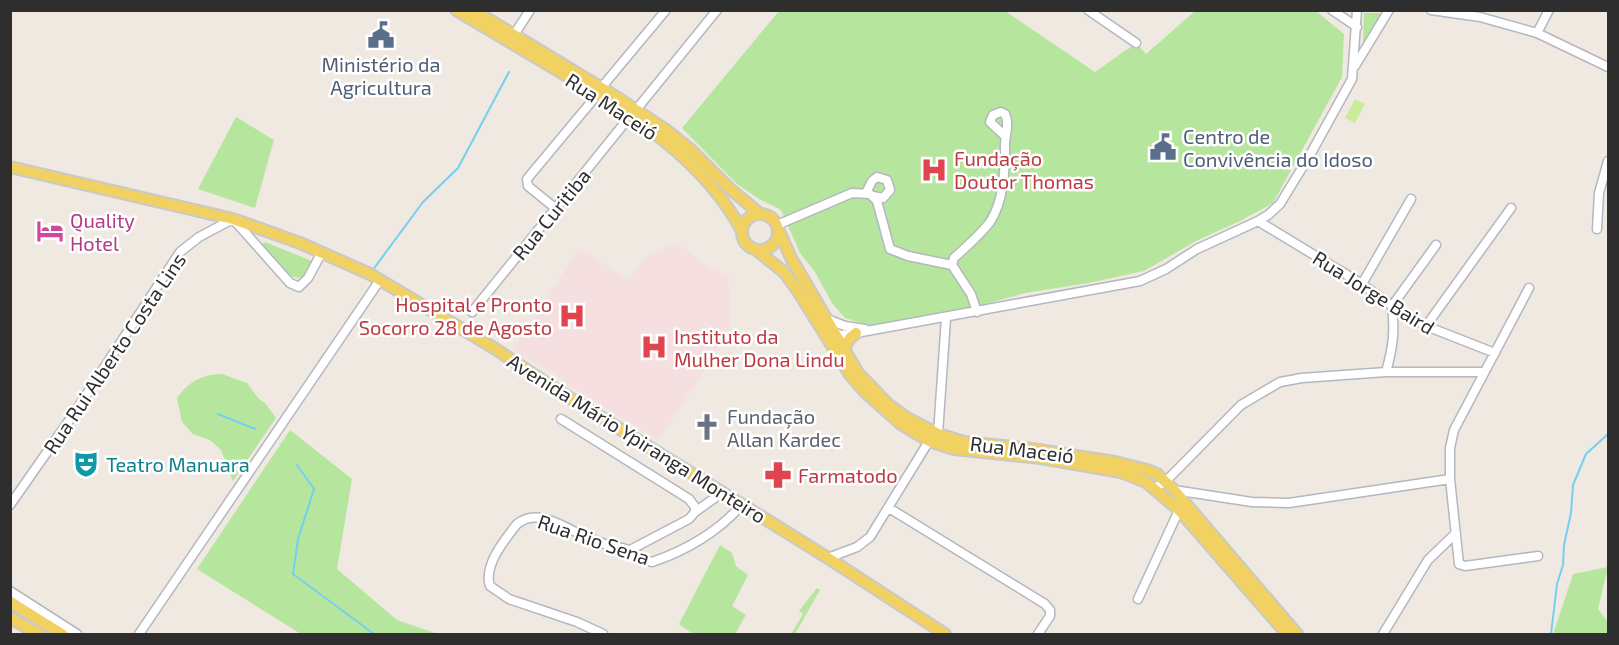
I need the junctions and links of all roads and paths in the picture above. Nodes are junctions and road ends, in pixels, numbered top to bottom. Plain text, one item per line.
1 (456, 10) edge
2 (473, 10) edge
3 (530, 10) edge
4 (666, 10) edge
5 (717, 10) edge
6 (1088, 10) edge
7 (1332, 10) edge
8 (1357, 10) edge
9 (1389, 10) edge
10 (1431, 10) edge
11 (1549, 10) edge
12 (1357, 27) junction
13 (1537, 33) junction
14 (514, 35) junction
15 (1136, 43) dead end
16 (1608, 67) edge
17 (1354, 69) junction
18 (599, 91) junction
19 (633, 113) junction
20 (1005, 136) dead end
21 (688, 154) junction
22 (1608, 161) edge
23 (10, 167) edge
24 (1411, 199) dead end
25 (1511, 207) dead end
26 (555, 208) junction
27 (760, 214) junction
28 (233, 219) junction
29 (1258, 221) junction
30 (778, 228) junction
31 (1597, 229) dead end
32 (742, 231) junction
33 (1436, 245) dead end
34 (755, 249) junction
35 (322, 252) junction
36 (952, 265) junction
37 (380, 280) junction
38 (1362, 284) junction
39 (1528, 288) dead end
40 (1392, 306) junction
41 (472, 312) dead end
42 (977, 312) junction
43 (946, 318) junction
44 (823, 324) junction
45 (1426, 326) junction
46 (868, 329) junction
47 (834, 333) junction
48 (856, 333) junction
49 (843, 350) junction
50 (1495, 353) junction
51 (1386, 372) junction
52 (1483, 372) junction
53 (561, 419) dead end
54 (933, 438) junction
55 (1450, 479) junction
56 (1166, 481) junction
57 (1155, 489) junction
58 (1174, 490) junction
59 (723, 492) junction
60 (742, 504) junction
61 (10, 505) edge
62 (889, 508) junction
63 (1179, 510) junction
64 (695, 512) junction
65 (1456, 533) junction
66 (630, 550) junction
67 (1538, 556) dead end
68 (828, 558) junction
69 (10, 591) edge
70 (1138, 599) dead end
71 (10, 602) edge
72 (45, 614) junction
73 (10, 618) edge
74 (51, 627) junction
75 (39, 634) edge
76 (62, 634) edge
77 (77, 634) edge
78 (138, 634) edge
79 (603, 634) edge
80 (945, 634) edge
81 (1038, 634) edge
82 (1287, 634) edge
83 (1297, 634) edge
84 (1383, 634) edge

1 - 18 main road, Rua Maceió
2 - 14 main road, Rua Maceió
3 - 14 street
4 - 18 street
5 - 19 street, Rua Curitiba
6 - 15 street
7 - 12 street
8 - 12 street
9 - 17 street
10 - 13 street
11 - 13 street
12 - 17 street
13 - 16 street
14 - 18 main road, Rua Maceió
17 - 29 street
18 - 19 main road, Rua Maceió
18 - 26 street
19 - 21 main road, Rua Maceió
19 - 26 street, Rua Curitiba
20 - 36 street
21 - 27 main road, Rua Maceió
21 - 32 main road, Rua Maceió
22 - 31 street
23 - 28 main road, Avenida Mário Ypiranga Monteiro
24 - 38 street
25 - 45 street
26 - 41 street, Rua Curitiba
27 - 30 main road
27 - 32 main road
28 - 35 main road, Avenida Mário Ypiranga Monteiro
28 - 35 street
28 - 61 street, Rua Rui Alberto Costa Lins
29 - 38 street, Rua Jorge Baird
29 - 42 street
30 - 34 main road
30 - 36 street
30 - 44 main road, Rua Maceió
32 - 34 main road
33 - 40 street
34 - 44 main road, Rua Maceió
35 - 37 main road, Avenida Mário Ypiranga Monteiro
36 - 42 street
37 - 59 main road, Avenida Mário Ypiranga Monteiro
37 - 78 street
38 - 40 street, Rua Jorge Baird
39 - 50 street
40 - 45 street, Rua Jorge Baird
40 - 51 street
42 - 43 street
43 - 46 street
43 - 54 street
44 - 46 street
44 - 47 main road, Rua Maceió
44 - 54 main road, Rua Maceió
45 - 50 street, Rua Jorge Baird
46 - 48 street
47 - 48 street
47 - 49 main road, Rua Maceió
48 - 49 main road
49 - 54 main road, Rua Maceió
50 - 52 street
51 - 52 street
51 - 56 street
52 - 55 street
53 - 64 street
54 - 56 main road, Rua Maceió
54 - 57 main road, Rua Maceió
54 - 62 street
55 - 58 street
55 - 65 street
56 - 57 street
56 - 58 main road, Rua Maceió
57 - 63 main road, Rua Maceió
58 - 83 main road, Rua Maceió
59 - 60 main road, Avenida Mário Ypiranga Monteiro
59 - 64 street
60 - 66 street, Rua Rio Sena
60 - 68 main road, Avenida Mário Ypiranga Monteiro
62 - 68 street
62 - 81 street
63 - 70 street
63 - 82 main road, Rua Maceió
64 - 66 street
65 - 67 street
65 - 84 street
66 - 79 street, Rua Rio Sena
68 - 80 main road, Avenida Mário Ypiranga Monteiro
69 - 72 street
71 - 74 main road
72 - 74 main road
72 - 77 street
73 - 75 main road
74 - 76 main road

